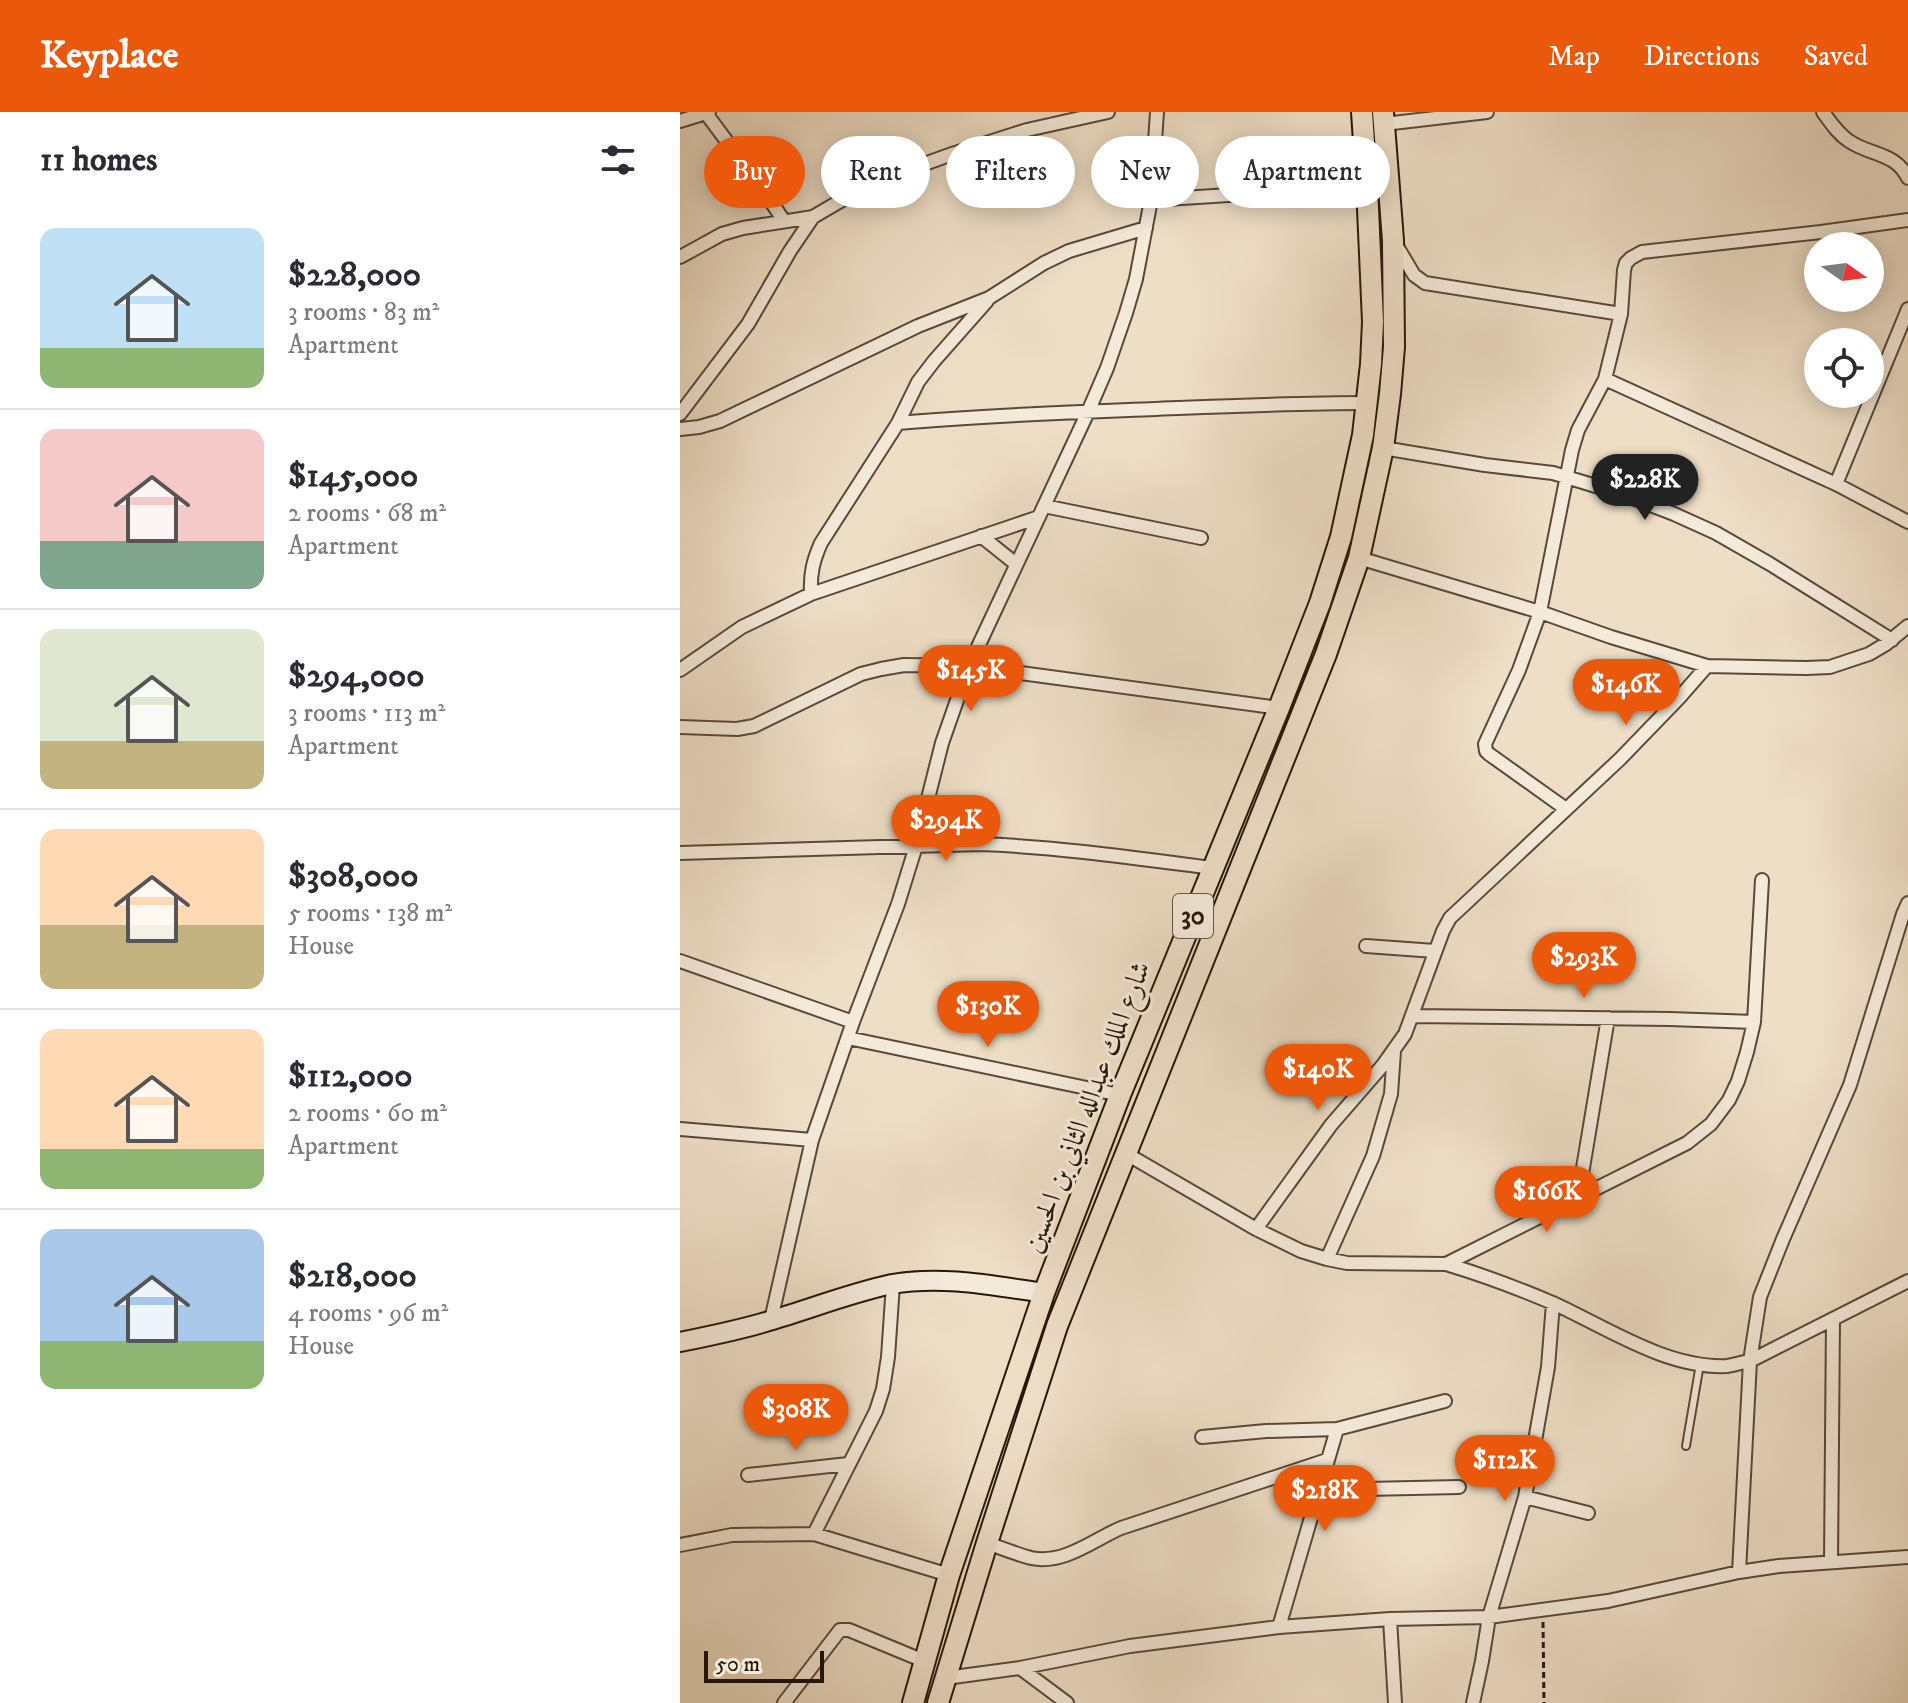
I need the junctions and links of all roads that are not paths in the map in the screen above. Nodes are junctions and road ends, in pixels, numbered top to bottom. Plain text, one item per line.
1 (706, 112) edge
2 (1108, 112) edge
3 (1157, 112) edge
4 (1362, 112) edge
5 (1487, 112) edge
6 (1823, 112) edge
7 (1384, 118) edge
8 (680, 121) edge
9 (1155, 136) edge
10 (1364, 136) edge
11 (1908, 178) edge
12 (1150, 208) edge
13 (1368, 208) edge
14 (813, 217) junction
15 (1908, 220) edge
16 (784, 221) junction
17 (1146, 228) junction
18 (1393, 240) junction
19 (680, 257) edge
20 (989, 298) junction
21 (1908, 309) edge
22 (1621, 314) junction
23 (1605, 379) junction
24 (1367, 403) junction
25 (1088, 412) junction
26 (680, 414) edge
27 (898, 423) junction
28 (680, 429) edge
29 (1383, 448) junction
30 (1566, 476) junction
31 (1836, 484) junction
32 (1042, 512) junction
33 (1908, 522) edge
34 (981, 536) junction
35 (1201, 538) dead end
36 (1359, 558) junction
37 (1016, 564) junction
38 (811, 594) junction
39 (1540, 612) junction
40 (1908, 626) edge
41 (1892, 640) junction
42 (969, 666) junction
43 (1707, 666) junction
44 (680, 670) edge
45 (1279, 708) junction
46 (680, 727) edge
47 (1240, 800) junction
48 (1264, 808) junction
49 (1566, 809) junction
50 (1230, 825) junction
51 (1254, 833) junction
52 (916, 846) junction
53 (680, 853) edge
54 (1212, 868) junction
55 (1762, 880) dead end
56 (1908, 903) edge
57 (1366, 946) dead end
58 (1435, 951) junction
59 (680, 961) edge
60 (1413, 1016) junction
61 (1608, 1018) junction
62 (853, 1022) junction
63 (1754, 1022) junction
64 (848, 1038) junction
65 (1395, 1051) junction
66 (1120, 1095) junction
67 (680, 1129) edge
68 (812, 1140) junction
69 (1125, 1153) junction
70 (1578, 1198) junction
71 (1256, 1229) junction
72 (1327, 1259) junction
73 (1446, 1264) junction
74 (1908, 1281) edge
75 (893, 1284) junction
76 (1044, 1293) junction
77 (1553, 1303) junction
78 (1833, 1319) junction
79 (771, 1320) junction
80 (680, 1342) edge
81 (1750, 1361) junction
82 (1700, 1364) junction
83 (1445, 1401) dead end
84 (1337, 1429) junction
85 (1202, 1437) dead end
86 (1686, 1446) dead end
87 (1327, 1460) junction
88 (848, 1464) junction
89 (748, 1475) dead end
90 (1459, 1487) dead end
91 (1319, 1490) junction
92 (1525, 1497) junction
93 (1588, 1513) dead end
94 (814, 1534) junction
95 (987, 1543) junction
96 (680, 1545) edge
97 (1908, 1557) edge
98 (1831, 1562) junction
99 (1739, 1572) junction
100 (949, 1575) junction
101 (1489, 1617) junction
102 (1390, 1619) junction
103 (1279, 1627) junction
104 (924, 1661) junction
105 (1020, 1668) junction
106 (946, 1678) junction
107 (784, 1703) edge
108 (913, 1703) edge
109 (938, 1703) edge
110 (1067, 1703) edge
111 (1395, 1703) edge
112 (1473, 1703) edge

1 - 8 street
1 - 16 street
2 - 14 street
3 - 9 street
4 - 10 main road, شارع الملك عبدالله الثاني بن الحسين / 30
5 - 7 street
6 - 11 street
7 - 18 main road, شارع الملك عبدالله الثاني بن الحسين / 30
12 - 17 street
13 - 24 main road, شارع الملك عبدالله الثاني بن الحسين / 30
14 - 16 street
14 - 26 street
15 - 22 street
16 - 19 street
17 - 20 street
17 - 25 street
18 - 22 street
18 - 29 main road, شارع الملك عبدالله الثاني بن الحسين / 30
20 - 27 street
20 - 28 street
21 - 31 street
22 - 23 street
23 - 30 street
23 - 31 street
24 - 25 street
24 - 45 main road, شارع الملك عبدالله الثاني بن الحسين / 30
25 - 27 street
25 - 32 street
27 - 38 street
29 - 30 street
29 - 36 main road, شارع الملك عبدالله الثاني بن الحسين / 30
30 - 39 street
30 - 41 street
31 - 33 street
32 - 34 street
32 - 35 street
32 - 37 street
34 - 37 street
34 - 38 street
36 - 39 street
36 - 48 main road, شارع الملك عبدالله الثاني بن الحسين / 30
37 - 42 street
38 - 44 street
39 - 43 street
39 - 49 street
40 - 41 street
41 - 43 street
42 - 45 street
42 - 46 street
42 - 52 street
43 - 49 street
45 - 47 main road, شارع الملك عبدالله الثاني بن الحسين / 30
47 - 48 main road
47 - 50 main road, شارع الملك عبدالله الثاني بن الحسين / 30
48 - 51 main road, شارع الملك عبدالله الثاني بن الحسين / 30
49 - 58 street
50 - 51 main road
50 - 54 main road, شارع الملك عبدالله الثاني بن الحسين / 30
51 - 69 main road, شارع الملك عبدالله الثاني بن الحسين / 30
52 - 53 street
52 - 54 street
52 - 62 street
54 - 66 main road, شارع الملك عبدالله الثاني بن الحسين / 30
55 - 63 street
56 - 81 street
57 - 58 street
58 - 60 street
59 - 62 street
60 - 61 street
60 - 65 street
61 - 63 street
61 - 70 street
62 - 64 street
63 - 70 street
64 - 66 street
64 - 68 street
65 - 71 street
65 - 72 street
66 - 76 main road, شارع الملك عبدالله الثاني بن الحسين / 30
67 - 68 street
68 - 79 street
69 - 71 street
69 - 95 main road, شارع الملك عبدالله الثاني بن الحسين / 30
70 - 73 street
71 - 72 street
72 - 73 street
73 - 77 street
74 - 78 street
75 - 76 street
75 - 79 street
75 - 88 street
76 - 100 main road, شارع الملك عبدالله الثاني بن الحسين / 30
77 - 82 street
77 - 92 street
78 - 81 street
78 - 98 street
79 - 80 street
81 - 82 street
81 - 99 street
82 - 86 lane
83 - 84 street
84 - 85 street
84 - 87 street
87 - 91 street
87 - 95 street
88 - 89 street
88 - 94 street
90 - 91 street
91 - 103 street
92 - 93 street
92 - 101 street
94 - 96 street
94 - 100 street
95 - 106 main road, شارع الملك عبدالله الثاني بن الحسين / 30
97 - 98 street
98 - 99 street
99 - 101 street
100 - 104 main road, شارع الملك عبدالله الثاني بن الحسين / 30
101 - 102 street
101 - 112 street
102 - 103 street
102 - 111 street
103 - 105 street
104 - 107 street
104 - 108 main road, شارع الملك عبدالله الثاني بن الحسين / 30
105 - 106 street
105 - 110 street
106 - 109 main road, شارع الملك عبدالله الثاني بن الحسين / 30

